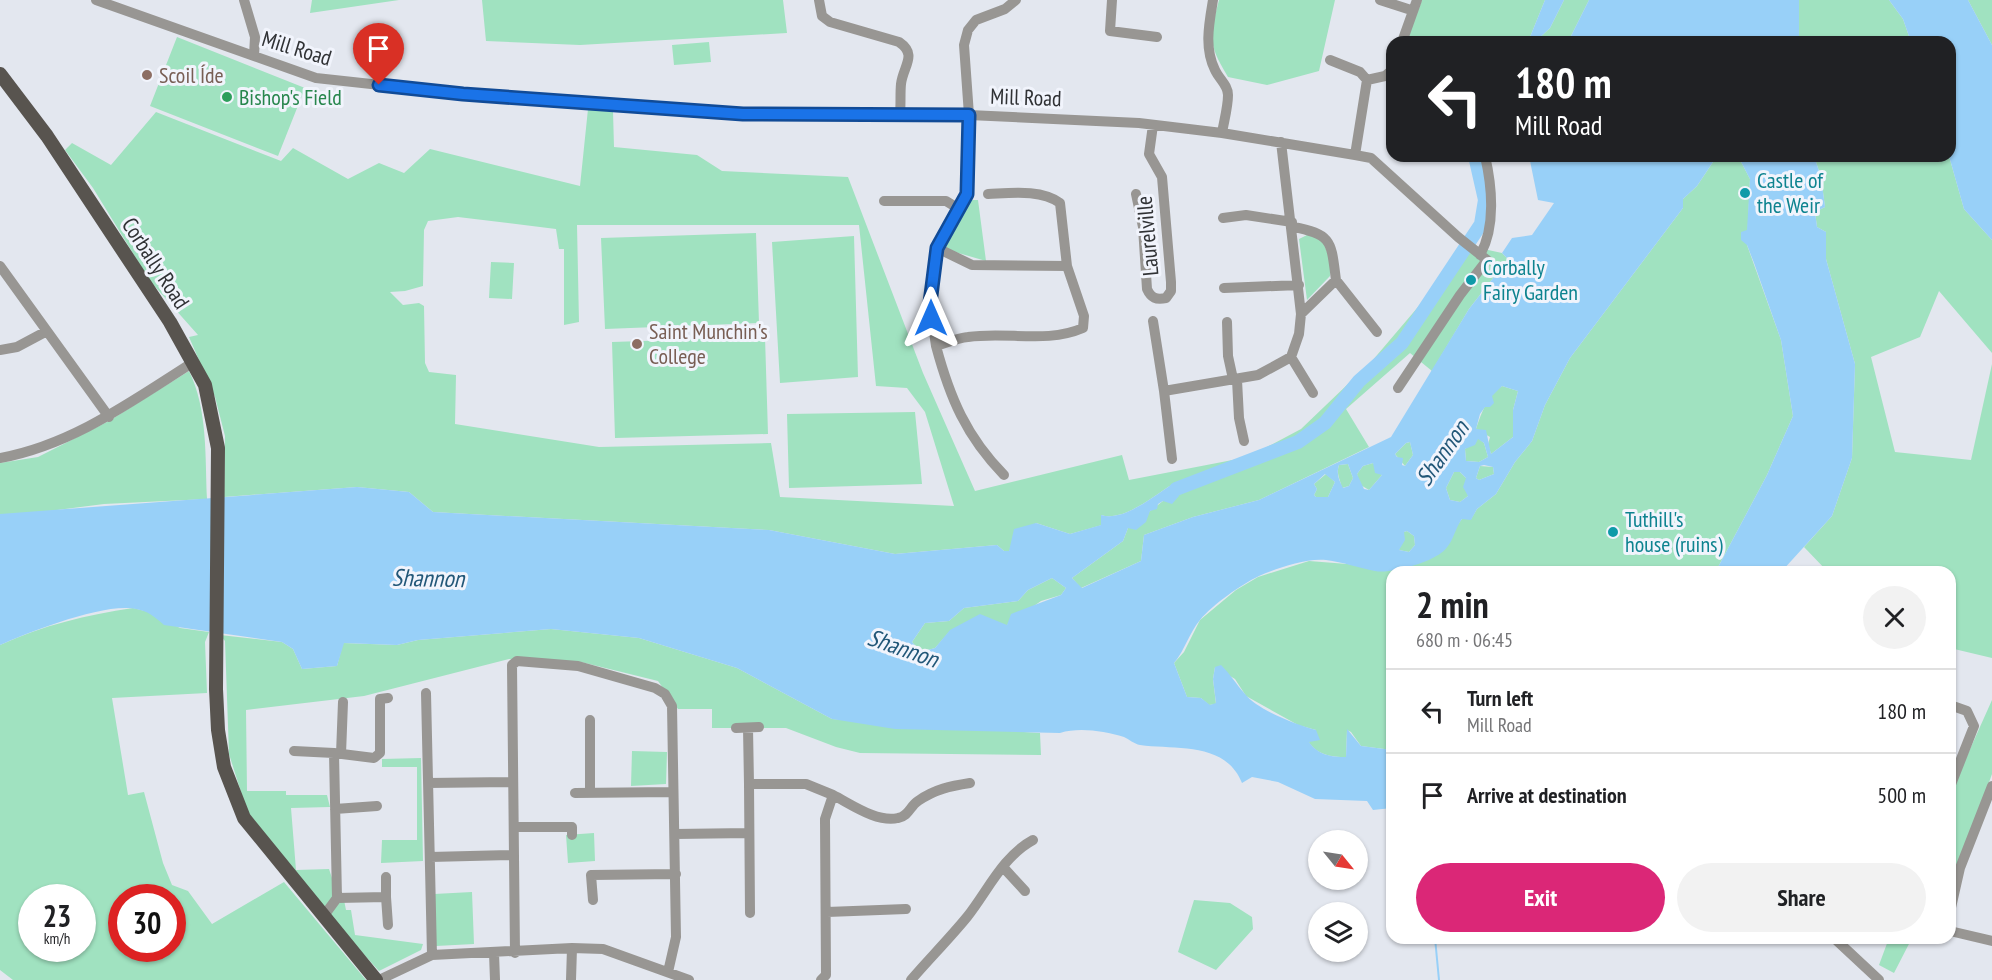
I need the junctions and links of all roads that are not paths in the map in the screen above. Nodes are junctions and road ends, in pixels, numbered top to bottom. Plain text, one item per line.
1 (96, 0) edge
2 (244, 0) edge
3 (819, 0) edge
4 (1016, 0) edge
5 (1112, 0) edge
6 (1213, 0) edge
7 (1380, 0) edge
8 (1417, 0) edge
9 (1411, 10) junction
10 (1404, 36) edge
11 (1156, 37) dead end
12 (254, 56) junction
13 (1330, 60) dead end
14 (0, 75) edge
15 (1386, 75) edge
16 (1367, 80) junction
17 (900, 113) junction
18 (969, 115) junction
19 (1153, 125) junction
20 (1221, 133) junction
21 (1281, 142) junction
22 (1355, 155) junction
23 (1486, 162) edge
24 (988, 194) dead end
25 (1136, 194) dead end
26 (884, 201) dead end
27 (959, 209) junction
28 (1223, 218) dead end
29 (1292, 225) junction
30 (937, 248) junction
31 (1480, 255) junction
32 (0, 266) edge
33 (1067, 266) junction
34 (1336, 280) junction
35 (1299, 285) junction
36 (1224, 288) dead end
37 (1301, 314) junction
38 (1153, 321) dead end
39 (1227, 322) dead end
40 (47, 331) junction
41 (1377, 332) dead end
42 (936, 345) junction
43 (0, 350) edge
44 (1291, 357) junction
45 (192, 363) junction
46 (1235, 379) junction
47 (1398, 388) dead end
48 (1164, 391) junction
49 (1313, 393) dead end
50 (109, 417) junction
51 (1244, 441) dead end
52 (0, 458) edge
53 (1172, 459) dead end
54 (1004, 475) dead end
55 (426, 693) dead end
56 (381, 699) dead end
57 (343, 702) dead end
58 (1956, 707) edge
59 (590, 720) dead end
60 (759, 727) dead end
61 (294, 751) dead end
62 (338, 753) junction
63 (1956, 772) edge
64 (513, 782) junction
65 (428, 783) junction
66 (970, 783) dead end
67 (749, 784) junction
68 (1992, 786) edge
69 (672, 792) junction
70 (575, 793) dead end
71 (590, 793) junction
72 (833, 795) junction
73 (377, 806) dead end
74 (335, 808) junction
75 (514, 827) junction
76 (748, 833) junction
77 (675, 834) junction
78 (572, 835) dead end
79 (1033, 840) dead end
80 (514, 855) junction
81 (430, 857) junction
82 (1003, 867) junction
83 (676, 874) junction
84 (386, 877) dead end
85 (1956, 886) edge
86 (1025, 891) dead end
87 (386, 897) junction
88 (337, 898) junction
89 (593, 900) dead end
90 (906, 909) dead end
91 (826, 912) junction
92 (750, 913) dead end
93 (323, 917) junction
94 (388, 925) dead end
95 (1956, 932) edge
96 (1992, 940) edge
97 (1840, 944) edge
98 (572, 948) junction
99 (494, 953) junction
100 (515, 953) junction
101 (432, 955) junction
102 (668, 972) junction
103 (377, 980) edge
104 (495, 980) edge
105 (571, 980) edge
106 (689, 980) edge
107 (821, 980) edge
108 (911, 980) edge
109 (1879, 980) edge

1 - 12 street, Mill Road
2 - 12 street
3 - 17 street
4 - 18 street
5 - 11 street
6 - 20 street
7 - 9 street
8 - 9 street
9 - 10 street
12 - 17 street, Mill Road
13 - 16 street
14 - 45 main road, Corbally Road
15 - 16 street
16 - 22 street
17 - 18 street, Mill Road
18 - 19 street, Mill Road
18 - 27 street
19 - 20 street, Mill Road
19 - 25 street, Laurelville
20 - 21 street, Mill Road
21 - 22 street, Mill Road
21 - 29 street
22 - 31 street, Mill Road
23 - 31 street
24 - 33 street
26 - 27 street
27 - 30 street
28 - 29 street
29 - 34 street
29 - 35 street
30 - 33 street
30 - 42 street
31 - 47 street
32 - 40 street
33 - 42 street
34 - 37 street
34 - 41 street
35 - 36 street
35 - 37 street
37 - 44 street
38 - 48 street
39 - 46 street
40 - 43 street
40 - 50 street
42 - 54 street
44 - 46 street
44 - 49 street
45 - 50 street
45 - 93 main road, Corbally Road
46 - 48 street
46 - 51 street
48 - 53 street
50 - 52 street
55 - 65 street
56 - 62 street
57 - 62 street
58 - 63 street
59 - 71 street
60 - 67 street
61 - 62 street
62 - 74 street
64 - 65 street
64 - 69 street
64 - 75 street
65 - 81 street
66 - 72 street
67 - 72 street
67 - 76 street
68 - 85 street
69 - 71 street
69 - 77 street
70 - 71 street
72 - 91 street
73 - 74 street
74 - 88 street
75 - 78 street
75 - 80 street
76 - 77 street
76 - 92 street
77 - 83 street
79 - 82 street
80 - 81 street
80 - 100 street
81 - 101 street
82 - 86 street
82 - 108 street
83 - 89 street
83 - 102 street
84 - 87 street
87 - 88 street
87 - 94 street
88 - 93 street
90 - 91 street
91 - 107 street
93 - 103 main road, Corbally Road
95 - 96 street
97 - 109 street
98 - 100 street
98 - 102 street
98 - 105 street
99 - 100 street
99 - 101 street
99 - 104 street
101 - 103 street
102 - 106 street

